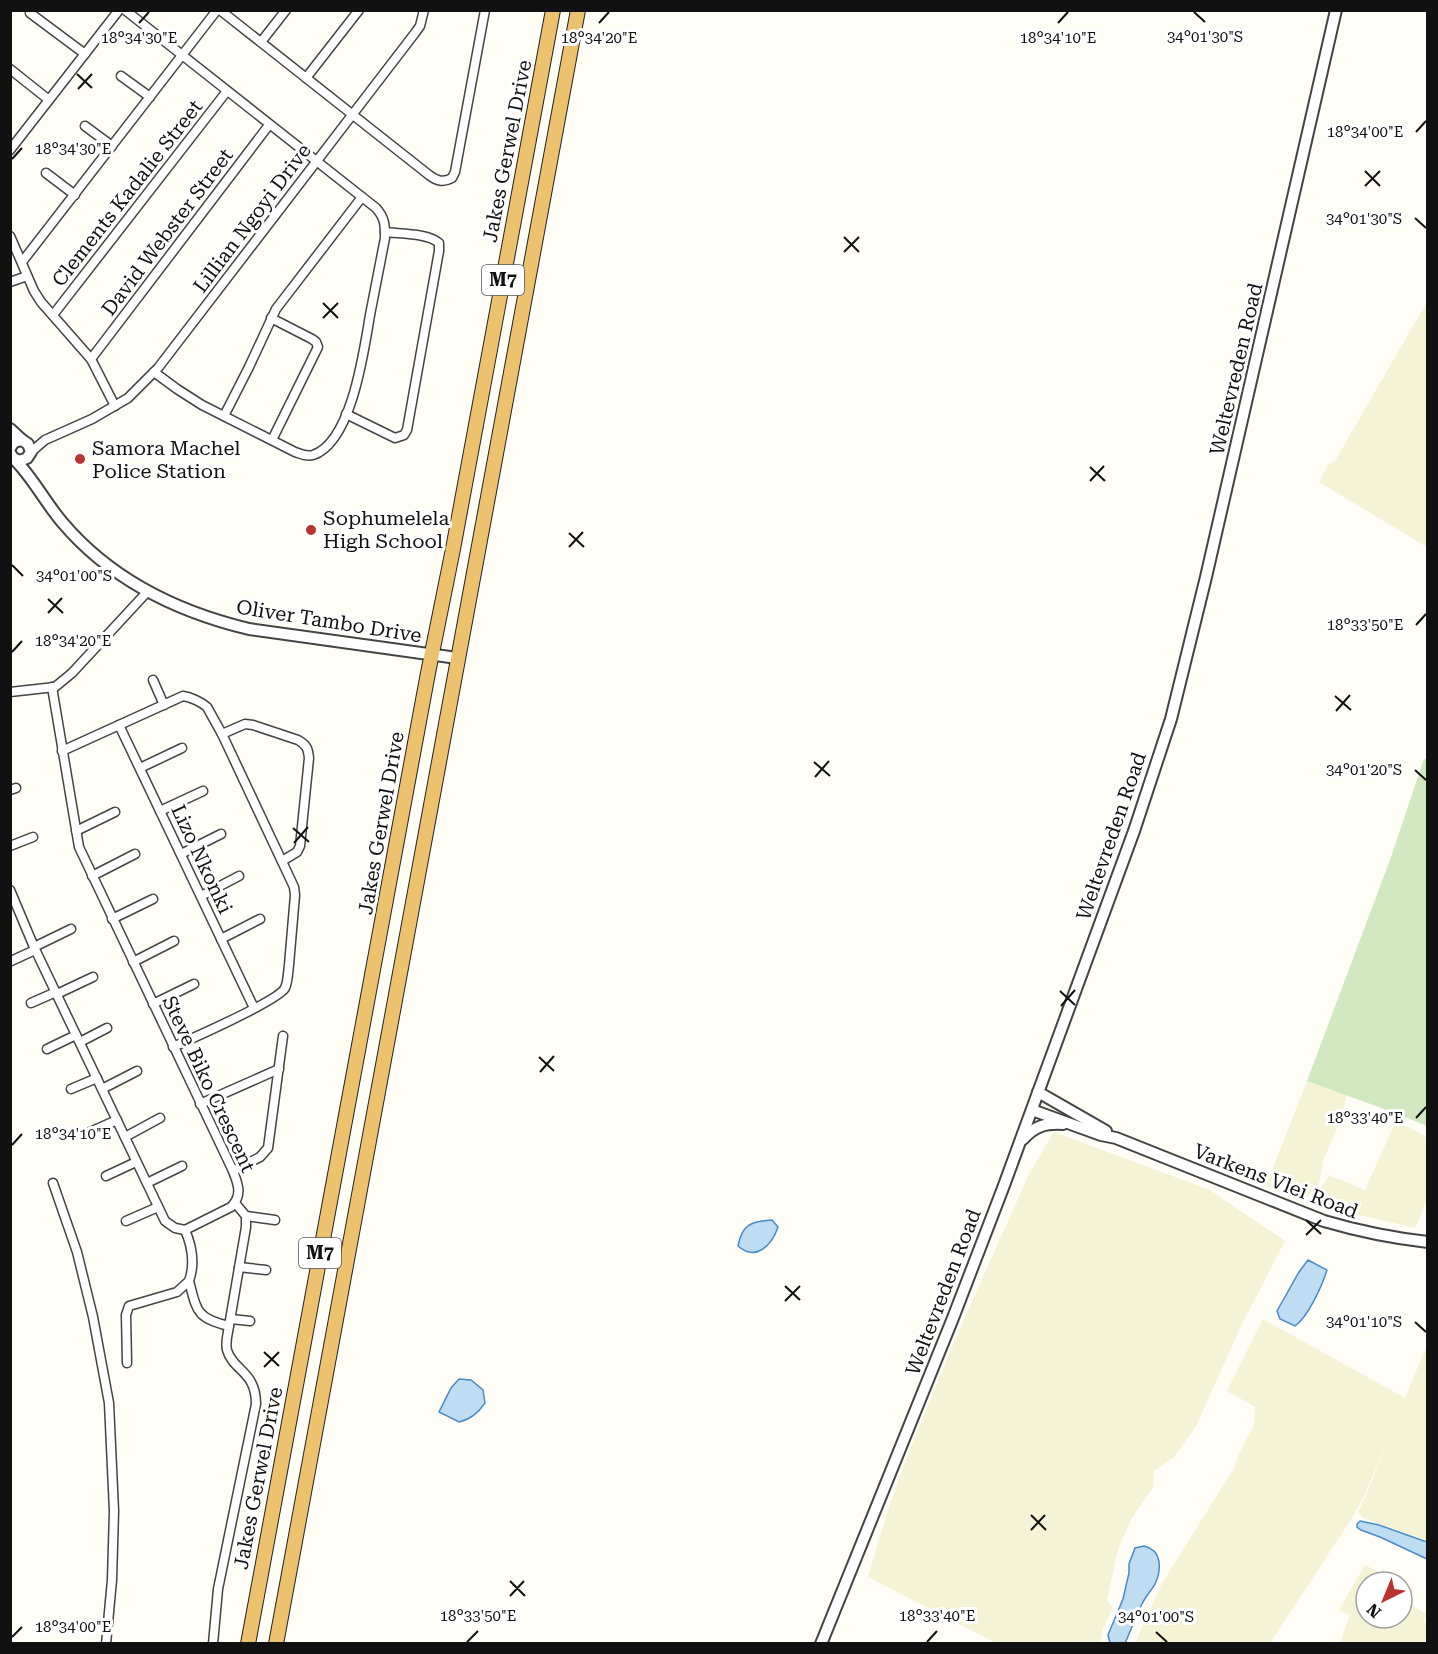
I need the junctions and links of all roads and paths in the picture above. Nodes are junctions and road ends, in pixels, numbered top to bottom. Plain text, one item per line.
1 (119, 10) edge
2 (125, 10) edge
3 (218, 10) edge
4 (286, 10) edge
5 (359, 10) edge
6 (424, 10) edge
7 (485, 10) edge
8 (553, 10) edge
9 (578, 10) edge
10 (1336, 10) edge
11 (30, 13) dead end
12 (261, 42) junction
13 (85, 54) junction
14 (182, 55) junction
15 (10, 69) edge
16 (121, 76) dead end
17 (306, 78) junction
18 (227, 91) junction
19 (150, 97) junction
20 (49, 100) junction
21 (352, 114) junction
22 (269, 125) junction
23 (85, 126) dead end
24 (12, 145) edge
25 (112, 146) junction
26 (316, 160) junction
27 (46, 173) dead end
28 (75, 195) junction
29 (362, 197) junction
30 (385, 232) junction
31 (10, 236) edge
32 (13, 249) edge
33 (22, 262) junction
34 (27, 276) junction
35 (10, 282) edge
36 (53, 315) junction
37 (271, 318) junction
38 (91, 359) junction
39 (154, 372) junction
40 (114, 406) junction
41 (346, 414) junction
42 (224, 416) junction
43 (10, 429) edge
44 (272, 440) junction
45 (27, 447) junction
46 (10, 448) edge
47 (13, 457) edge
48 (32, 480) junction
49 (147, 591) junction
50 (432, 655) junction
51 (457, 658) junction
52 (153, 680) dead end
53 (52, 687) junction
54 (10, 692) edge
55 (164, 705) junction
56 (119, 725) junction
57 (222, 734) junction
58 (182, 748) dead end
59 (62, 751) junction
60 (140, 768) junction
61 (203, 791) dead end
62 (160, 811) junction
63 (115, 812) dead end
64 (76, 831) junction
65 (221, 834) dead end
66 (33, 837) dead end
67 (10, 846) edge
68 (135, 854) dead end
69 (181, 854) junction
70 (282, 861) junction
71 (92, 876) junction
72 (239, 876) dead end
73 (10, 890) edge
74 (201, 896) junction
75 (153, 899) dead end
76 (13, 907) edge
77 (112, 919) junction
78 (260, 919) dead end
79 (71, 929) dead end
80 (221, 939) junction
81 (174, 940) dead end
82 (35, 948) junction
83 (11, 961) edge
84 (133, 962) junction
85 (93, 977) dead end
86 (194, 984) dead end
87 (56, 993) junction
88 (31, 1003) dead end
89 (153, 1004) junction
90 (254, 1008) junction
91 (107, 1028) dead end
92 (283, 1036) dead end
93 (78, 1039) junction
94 (173, 1047) junction
95 (47, 1049) dead end
96 (279, 1069) junction
97 (137, 1071) dead end
98 (97, 1078) junction
99 (71, 1089) dead end
100 (102, 1089) junction
101 (1038, 1092) junction
102 (200, 1104) junction
103 (1032, 1110) junction
104 (160, 1119) dead end
105 (117, 1120) junction
106 (1072, 1124) junction
107 (90, 1132) dead end
108 (125, 1137) junction
109 (1116, 1138) junction
110 (1020, 1142) junction
111 (136, 1162) junction
112 (182, 1166) dead end
113 (233, 1171) junction
114 (106, 1176) dead end
115 (53, 1183) dead end
116 (147, 1183) junction
117 (235, 1203) junction
118 (158, 1207) junction
119 (246, 1216) junction
120 (275, 1220) dead end
121 (126, 1221) dead end
122 (185, 1230) junction
123 (1428, 1242) edge
124 (239, 1267) junction
125 (266, 1270) dead end
126 (189, 1281) junction
127 (250, 1321) dead end
128 (230, 1322) junction
129 (127, 1363) dead end
130 (106, 1644) edge
131 (213, 1644) edge
132 (248, 1644) edge
133 (276, 1644) edge
134 (821, 1644) edge

1 - 13 street
2 - 14 street
3 - 12 street
3 - 14 street
4 - 12 street
5 - 17 street
6 - 21 street, Lillian Ngoyi Drive
7 - 21 street
8 - 50 highway, Jakes Gerwel Drive / M7
9 - 51 highway, M7
10 - 101 street, Weltevreden Road
11 - 13 street
12 - 17 street
13 - 20 street
14 - 18 street
14 - 19 street
15 - 20 street
16 - 19 street
17 - 21 street
18 - 22 street
18 - 36 street, Clements Kadalie Street
19 - 25 street
20 - 24 street
21 - 26 street, Lillian Ngoyi Drive
22 - 26 street
22 - 38 street, David Webster Street
23 - 25 street
25 - 28 street
26 - 29 street
26 - 39 street, Lillian Ngoyi Drive
27 - 28 street
28 - 33 street
29 - 30 street
29 - 37 street
30 - 41 street
30 - 41 street
31 - 32 street
32 - 33 street
33 - 34 street
34 - 35 street
34 - 36 street
36 - 38 street
37 - 42 street
37 - 44 street
38 - 40 street
39 - 40 street, Lillian Ngoyi Drive
39 - 42 street
40 - 45 street, Lillian Ngoyi Drive
41 - 44 street
42 - 44 street
43 - 45 street
45 - 46 street
45 - 47 street
45 - 48 street, Oliver Tambo Drive
47 - 48 street, Oliver Tambo Drive
48 - 49 street, Oliver Tambo Drive
49 - 50 street, Oliver Tambo Drive
49 - 53 street
50 - 51 street, Oliver Tambo Drive
50 - 132 highway, Jakes Gerwel Drive / M7
51 - 133 highway, M7
52 - 55 street
53 - 54 street
53 - 59 street, Steve Biko Crescent
55 - 56 street
55 - 57 street
56 - 59 street
56 - 60 street, Lizo Nkonki
57 - 70 street
57 - 70 street
58 - 60 street
59 - 64 street, Steve Biko Crescent
60 - 62 street, Lizo Nkonki
61 - 62 street
62 - 69 street, Lizo Nkonki
63 - 64 street
64 - 71 street, Steve Biko Crescent
65 - 69 street
66 - 67 street
68 - 71 street
69 - 74 street, Lizo Nkonki
70 - 90 street
71 - 77 street, Steve Biko Crescent
72 - 74 street
73 - 76 street
74 - 80 street, Lizo Nkonki
75 - 77 street
76 - 82 street
77 - 84 street, Steve Biko Crescent
78 - 80 street
79 - 82 street
80 - 90 street, Lizo Nkonki
81 - 84 street
82 - 83 street
82 - 87 street
84 - 89 street, Steve Biko Crescent
85 - 87 street
86 - 89 street
87 - 88 street
87 - 93 street
89 - 94 street, Steve Biko Crescent
90 - 94 street
91 - 93 street
92 - 96 street
93 - 95 street
93 - 98 street
94 - 102 street, Steve Biko Crescent
96 - 102 street
96 - 113 street
97 - 100 street
98 - 99 street
98 - 100 street
100 - 105 street
101 - 103 street, Weltevreden Road
101 - 109 street, Varkens Vlei Road
102 - 113 street, Steve Biko Crescent
103 - 106 street, Varkens Vlei Road
103 - 110 street, Weltevreden Road
104 - 108 street
105 - 107 street
105 - 108 street
106 - 109 street, Varkens Vlei Road
106 - 110 street
108 - 111 street
109 - 123 street, Varkens Vlei Road
110 - 134 street, Weltevreden Road
111 - 114 street
111 - 116 street
112 - 116 street
113 - 117 street, Steve Biko Crescent
115 - 130 street
116 - 118 street
117 - 119 street
117 - 122 street, Steve Biko Crescent
118 - 121 street
118 - 122 street
119 - 120 street
119 - 124 street
122 - 126 street
124 - 125 street
124 - 128 street
126 - 128 street
126 - 129 street
127 - 128 street
128 - 131 street

